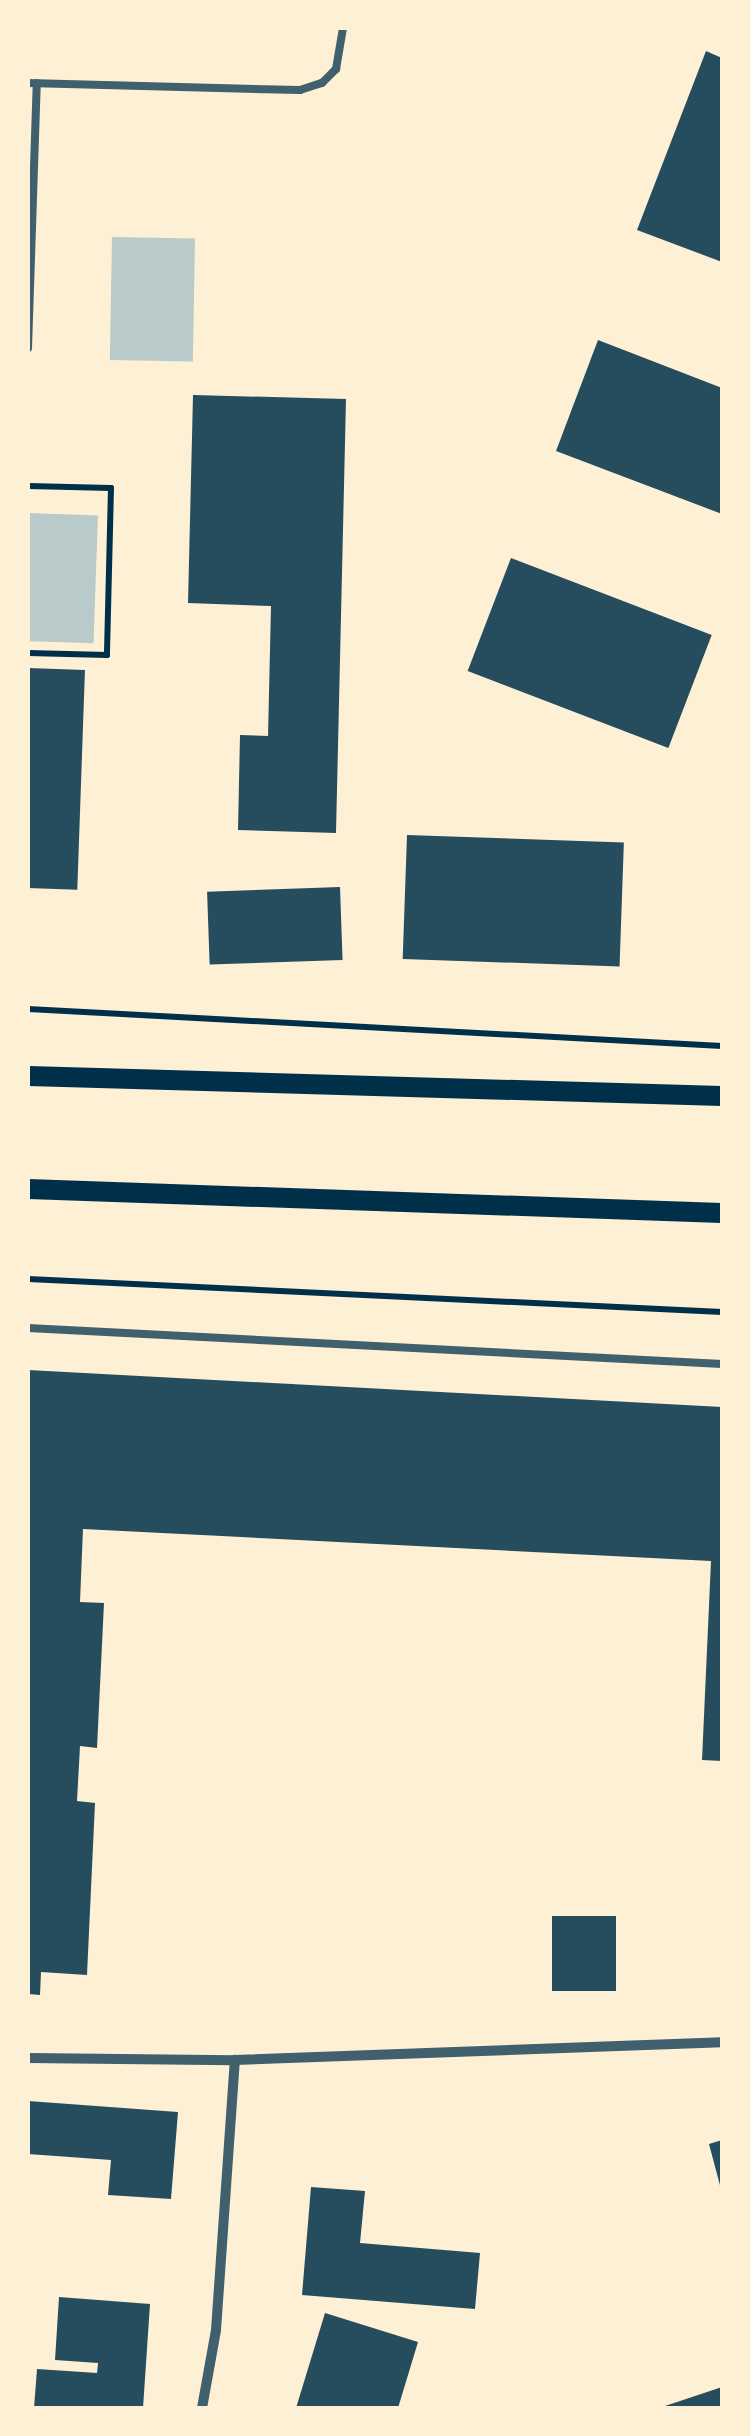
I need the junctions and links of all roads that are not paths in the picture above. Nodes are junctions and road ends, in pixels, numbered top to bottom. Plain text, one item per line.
1 (342, 28) edge
2 (32, 83) edge
3 (28, 348) edge
4 (28, 1076) edge
5 (722, 1096) edge
6 (28, 1189) edge
7 (722, 1213) edge
8 (28, 1328) edge
9 (722, 1364) edge
10 (722, 2042) edge
11 (28, 2058) edge
12 (235, 2060) junction
13 (202, 2408) edge

1 - 2 lane
2 - 3 lane
4 - 5 main road
6 - 7 main road
8 - 9 lane
10 - 12 street
11 - 12 street
12 - 13 street

